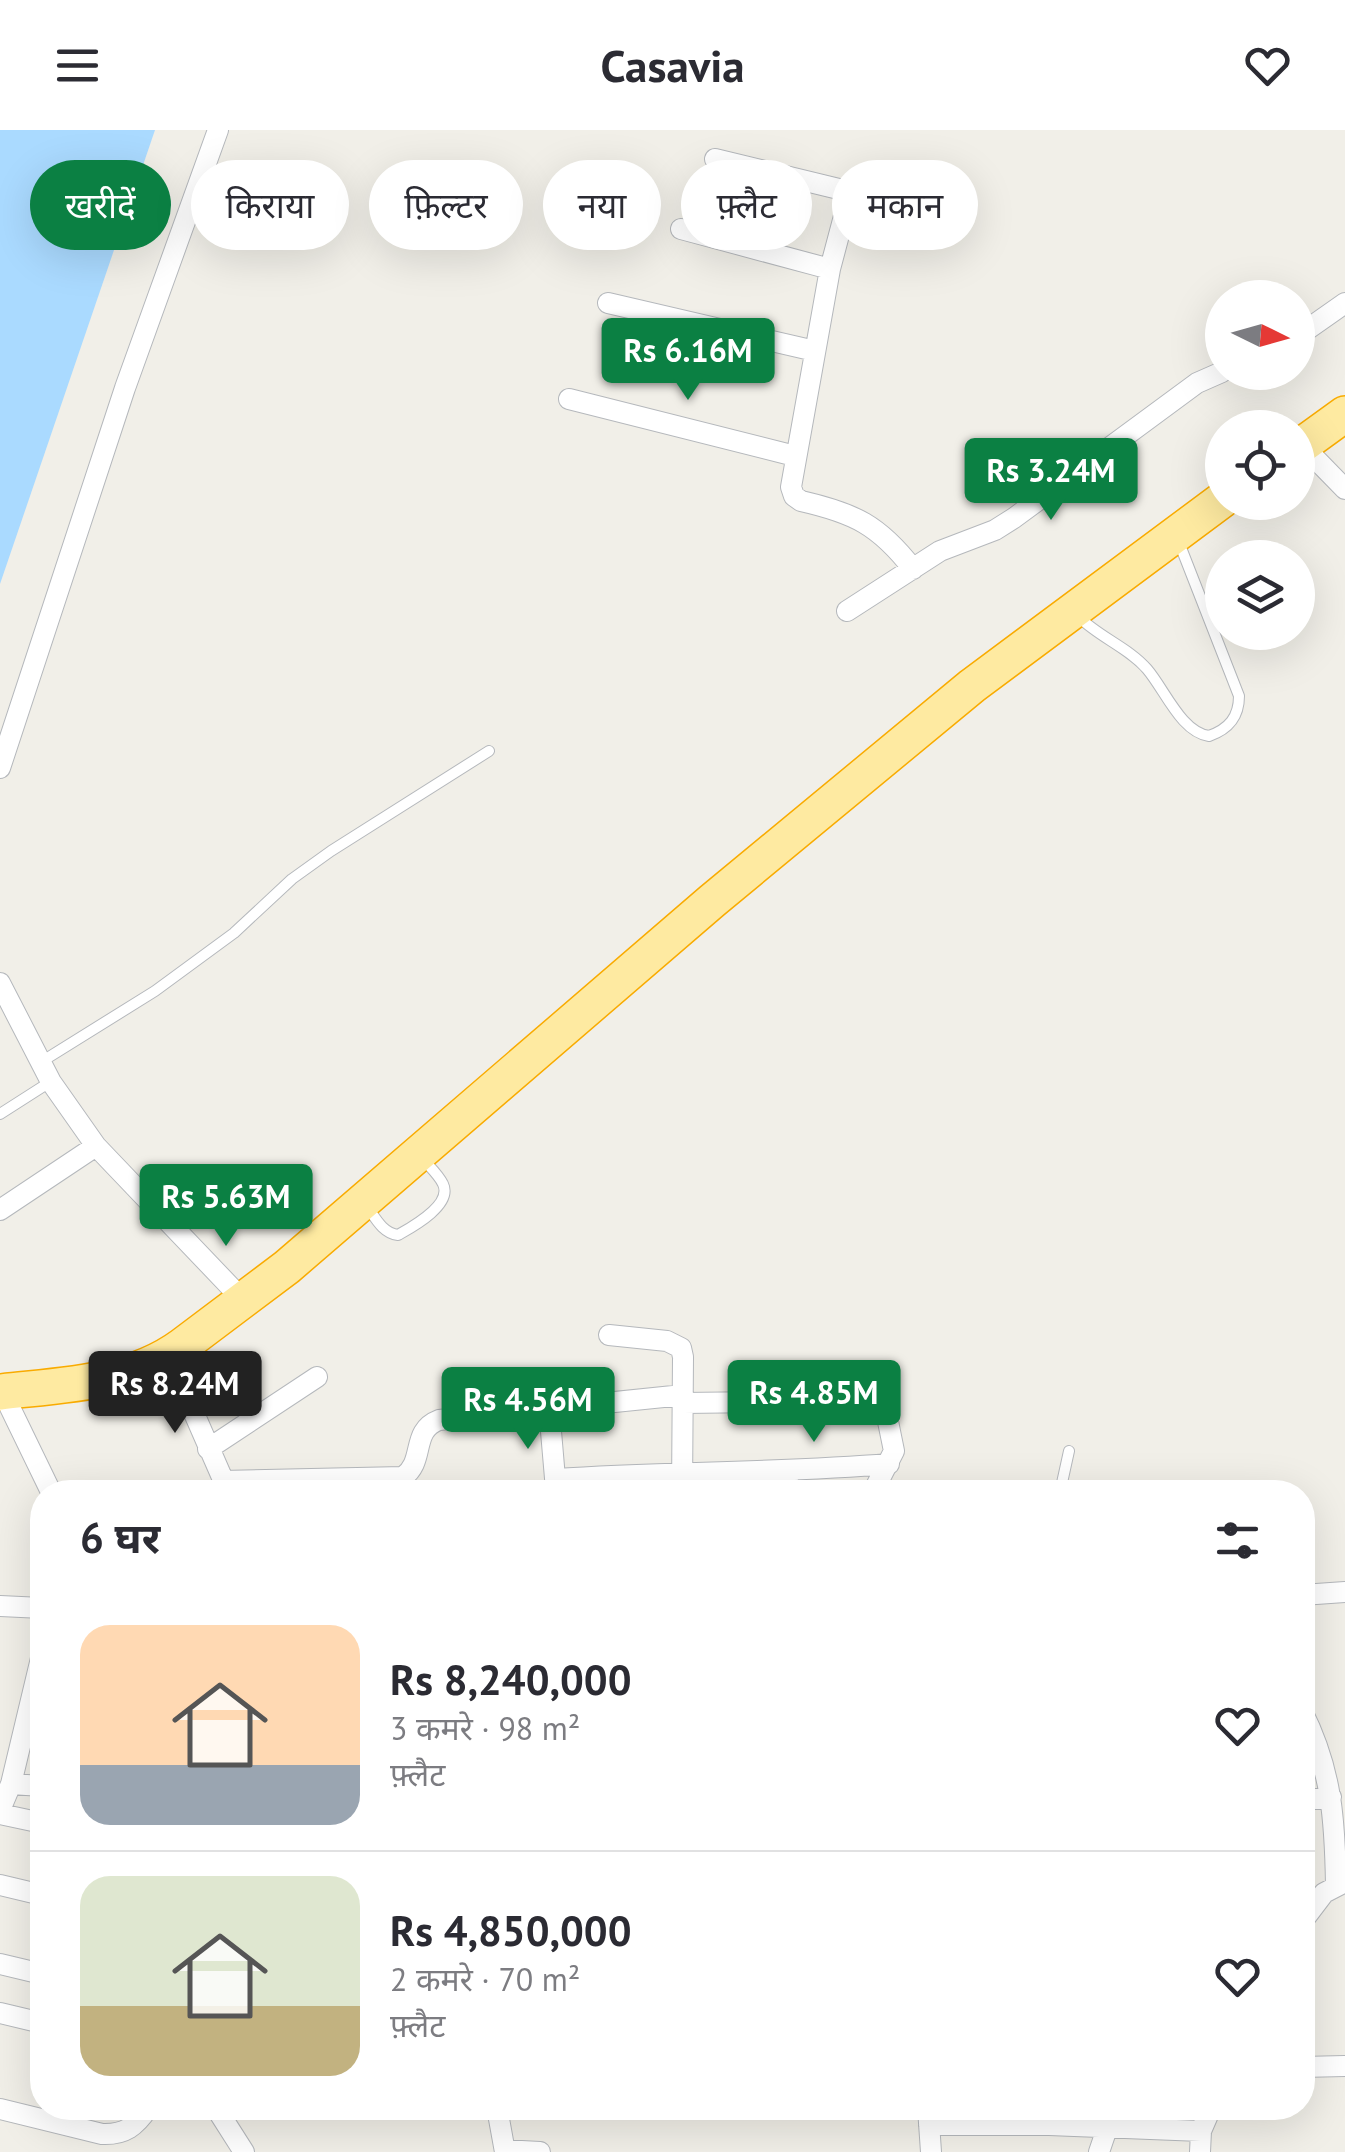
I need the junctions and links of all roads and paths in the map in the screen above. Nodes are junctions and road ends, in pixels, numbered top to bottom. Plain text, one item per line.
1 (218, 130) edge
2 (715, 159) dead end
3 (759, 250) edge
4 (830, 269) junction
5 (608, 302) dead end
6 (1345, 304) edge
7 (1315, 324) edge
8 (814, 351) junction
9 (1205, 379) edge
10 (569, 399) dead end
11 (1345, 414) edge
12 (1315, 436) edge
13 (795, 456) junction
14 (1315, 461) edge
15 (1345, 489) edge
16 (1205, 513) edge
17 (1176, 535) junction
18 (913, 568) junction
19 (847, 611) dead end
20 (1072, 611) junction
21 (489, 751) dead end
22 (0, 768) edge
23 (0, 984) edge
24 (40, 1062) junction
25 (51, 1082) junction
26 (0, 1114) edge
27 (96, 1146) junction
28 (419, 1153) junction
29 (363, 1201) junction
30 (0, 1210) edge
31 (242, 1300) junction
32 (609, 1336) dead end
33 (169, 1356) junction
34 (317, 1377) dead end
35 (1, 1391) edge
36 (683, 1399) junction
37 (549, 1408) junction
38 (208, 1448) junction
39 (1069, 1451) dead end
40 (889, 1464) junction
41 (46, 1480) edge
42 (223, 1480) edge
43 (351, 1480) edge
44 (555, 1480) edge
45 (682, 1480) edge
46 (799, 1480) edge
47 (880, 1480) edge
48 (1063, 1480) edge
49 (1345, 1592) edge
50 (1315, 1594) edge
51 (0, 1606) edge
52 (30, 1607) edge
53 (30, 1704) edge
54 (1315, 1741) edge
55 (10, 1748) edge
56 (11, 1784) junction
57 (30, 1785) edge
58 (1331, 1798) junction
59 (1315, 1799) edge
60 (0, 1812) edge
61 (30, 1821) edge
62 (0, 1885) edge
63 (1335, 1887) edge
64 (30, 1892) edge
65 (1315, 1908) edge
66 (0, 1964) edge
67 (30, 1971) edge
68 (0, 2013) edge
69 (30, 2020) edge
70 (1345, 2066) edge
71 (1315, 2067) edge
72 (0, 2109) edge
73 (30, 2116) edge
74 (45, 2120) edge
75 (138, 2120) edge
76 (224, 2120) edge
77 (499, 2120) edge
78 (928, 2120) edge
79 (1110, 2120) edge
80 (1122, 2120) edge
81 (1201, 2141) edge
82 (505, 2151) edge
83 (244, 2152) edge
84 (540, 2152) edge
85 (931, 2152) edge
86 (1098, 2152) edge

1 - 22 street
2 - 4 street
3 - 4 street
4 - 8 street
5 - 8 street
6 - 7 street
8 - 13 street
9 - 18 street
10 - 13 street
11 - 12 highway
13 - 18 street
14 - 15 street
16 - 17 highway
17 - 20 highway
17 - 20 lane
18 - 19 street
20 - 28 highway
21 - 24 lane
23 - 24 street
24 - 25 street
25 - 26 lane
25 - 27 street
27 - 30 street
27 - 31 street
28 - 29 highway
28 - 29 lane
29 - 31 highway
31 - 33 highway
32 - 36 street
33 - 35 highway
33 - 38 street
34 - 38 street
35 - 41 street
36 - 37 street
36 - 40 street
36 - 45 street
37 - 43 street
37 - 44 street
38 - 42 street
39 - 48 lane
40 - 46 street
40 - 47 street
49 - 50 street
51 - 52 street
53 - 55 street
54 - 58 street
55 - 56 street
56 - 57 street
56 - 60 street
58 - 59 street
58 - 63 street
60 - 61 street
62 - 64 street
63 - 65 street
66 - 67 street
68 - 69 street
70 - 71 street
72 - 73 street
74 - 75 street
76 - 83 street
77 - 82 street
78 - 85 street
79 - 86 street
80 - 81 street
82 - 84 street

